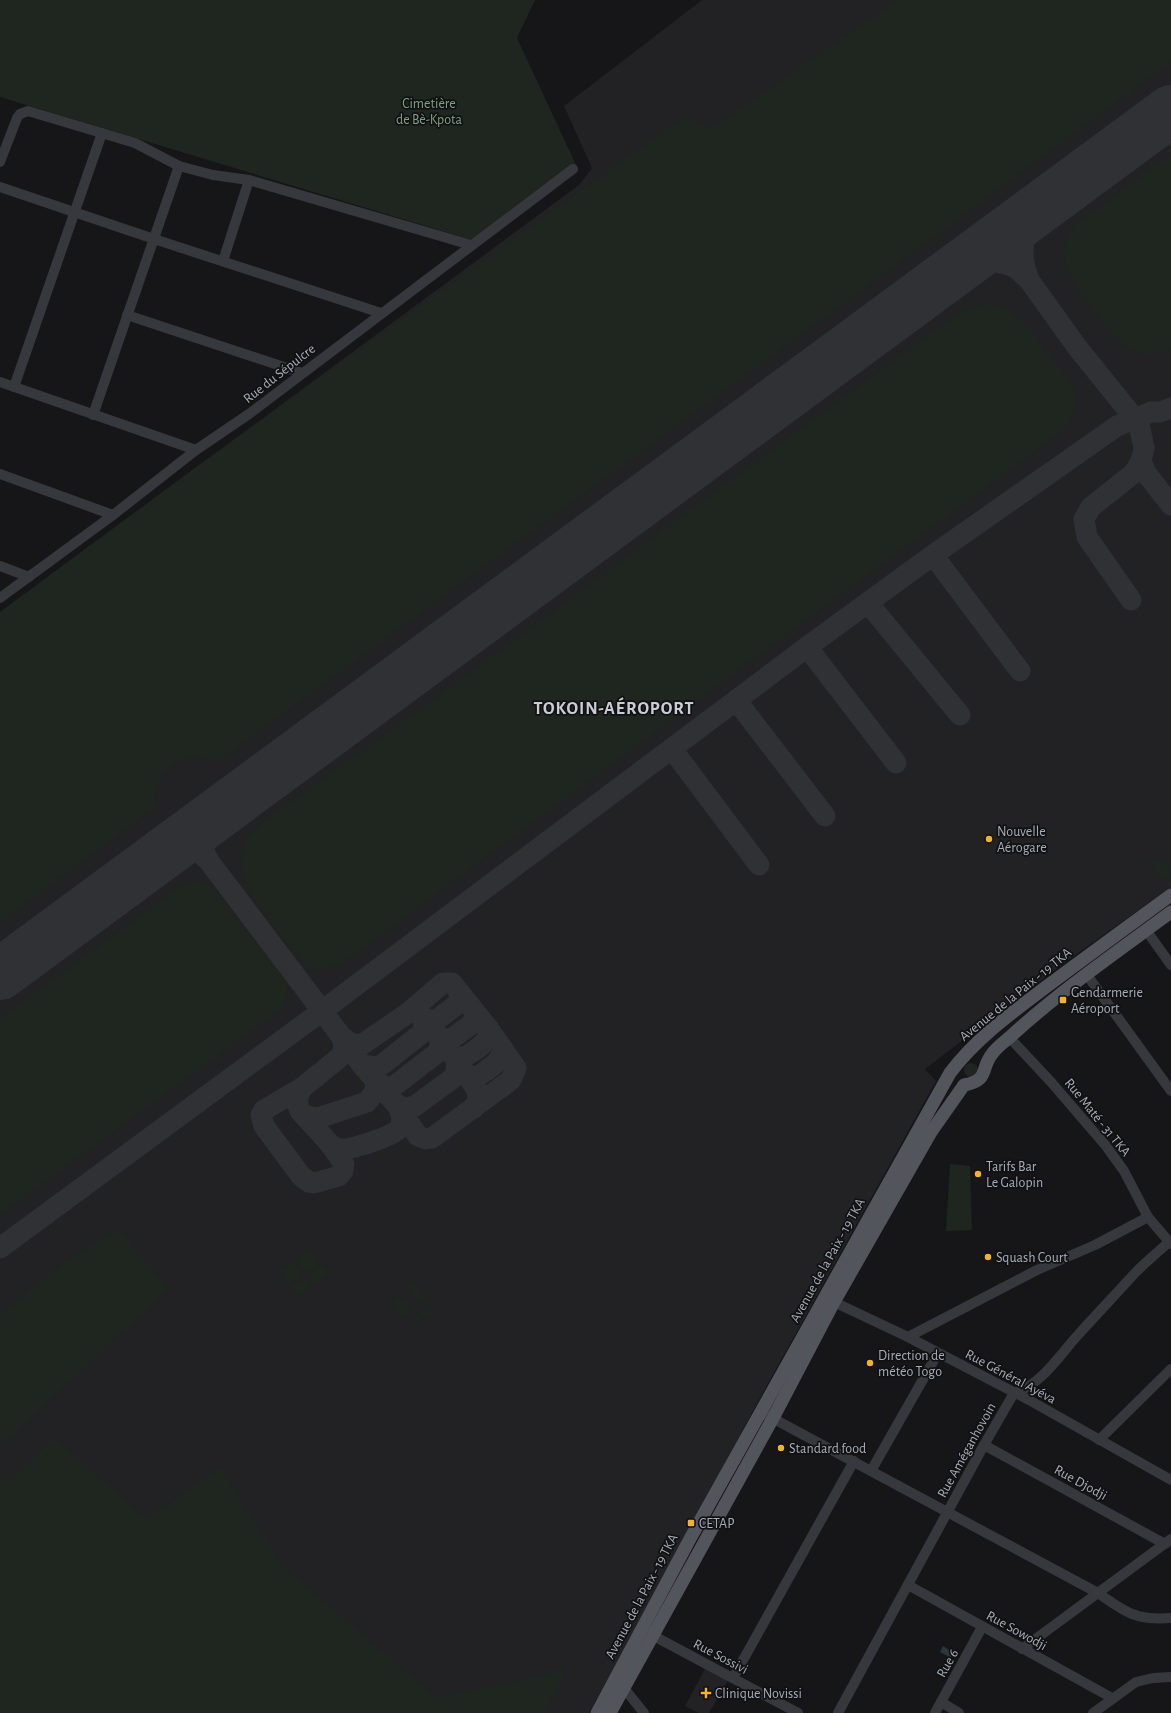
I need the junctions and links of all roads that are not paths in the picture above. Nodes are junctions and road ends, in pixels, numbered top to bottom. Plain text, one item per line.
1 (102, 133) junction
2 (0, 162) edge
3 (179, 166) junction
4 (573, 169) dead end
5 (249, 180) junction
6 (0, 188) edge
7 (74, 212) junction
8 (154, 240) junction
9 (471, 245) junction
10 (223, 261) junction
11 (381, 313) junction
12 (128, 315) junction
13 (302, 372) junction
14 (0, 382) edge
15 (14, 387) junction
16 (93, 415) junction
17 (196, 450) junction
18 (0, 474) edge
19 (114, 515) junction
20 (0, 566) edge
21 (29, 577) junction
22 (0, 598) edge
23 (1171, 895) edge
24 (1171, 912) edge
25 (1146, 930) junction
26 (1171, 965) edge
27 (1087, 975) junction
28 (1009, 1037) junction
29 (1171, 1092) edge
30 (1148, 1217) junction
31 (1170, 1243) edge
32 (834, 1302) junction
33 (908, 1337) junction
34 (938, 1353) junction
35 (1169, 1375) edge
36 (1014, 1392) junction
37 (761, 1412) junction
38 (773, 1418) junction
39 (1099, 1440) junction
40 (984, 1445) junction
41 (854, 1461) junction
42 (871, 1471) junction
43 (1171, 1480) edge
44 (948, 1511) junction
45 (1168, 1541) edge
46 (666, 1583) junction
47 (908, 1585) junction
48 (678, 1590) junction
49 (1098, 1593) junction
50 (1171, 1618) edge
51 (982, 1627) junction
52 (652, 1635) junction
53 (1022, 1649) junction
54 (1171, 1677) edge
55 (734, 1678) junction
56 (620, 1683) junction
57 (1112, 1698) junction
58 (942, 1702) junction
59 (598, 1713) edge
60 (610, 1713) edge
61 (644, 1713) edge
62 (798, 1713) edge
63 (838, 1713) edge
64 (935, 1713) edge
65 (959, 1713) edge
66 (1093, 1713) edge

1 - 2 street
1 - 3 street
1 - 7 street
3 - 5 street
3 - 8 street
4 - 9 street, Rue du Sépulcre
5 - 9 street
5 - 10 street
6 - 7 street
7 - 8 street
7 - 15 street
8 - 10 street
8 - 12 street
9 - 11 street, Rue du Sépulcre
10 - 11 street
11 - 13 street, Rue du Sépulcre
12 - 13 street
12 - 16 street
13 - 17 street, Rue du Sépulcre
14 - 15 street
15 - 16 street
16 - 17 street
17 - 19 street, Rue du Sépulcre
18 - 19 street
19 - 21 street, Rue du Sépulcre
20 - 21 street
21 - 22 street, Rue du Sépulcre
23 - 37 main road, Avenue de la Paix - 19 TKA
24 - 25 main road, Avenue de la Paix - 19 TKA
25 - 26 street
25 - 27 main road, Avenue de la Paix - 19 TKA
27 - 28 main road, Avenue de la Paix - 19 TKA
27 - 29 street
28 - 30 street, Rue Maté - 31 TKA
28 - 32 main road, Avenue de la Paix - 19 TKA
30 - 31 street, Rue Maté - 31 TKA
30 - 33 street
31 - 36 street
32 - 33 street, Rue Général Ayéva
32 - 38 main road, Avenue de la Paix - 19 TKA
33 - 34 street, Rue Général Ayéva
34 - 36 street, Rue Général Ayéva
34 - 42 street
35 - 39 street
36 - 39 street, Rue Général Ayéva
36 - 40 street, Rue Améganhovoin
37 - 38 street
37 - 46 main road, Avenue de la Paix - 19 TKA
38 - 41 street
38 - 48 main road, Avenue de la Paix - 19 TKA
39 - 43 street, Rue Général Ayéva
40 - 44 street, Rue Améganhovoin
40 - 45 street, Rue Djodji
41 - 42 street
41 - 55 street
42 - 44 street
44 - 47 street, Rue Améganhovoin
44 - 49 street
45 - 49 street
46 - 48 main road
46 - 56 main road, Avenue de la Paix - 19 TKA
47 - 51 street, Rue Sowodji
47 - 63 street, Rue Améganhovoin
48 - 52 main road, Avenue de la Paix - 19 TKA
49 - 50 street
49 - 53 street
51 - 53 street, Rue Sowodji
51 - 58 street, Rue 6
52 - 55 street, Rue Sossivi
52 - 56 main road, Avenue de la Paix - 19 TKA
53 - 57 street, Rue Sowodji
54 - 57 street
55 - 62 street, Rue Sossivi
56 - 59 main road, Avenue de la Paix - 19 TKA
56 - 60 main road
56 - 61 street
57 - 66 street
58 - 64 street, Rue 6
58 - 65 street

